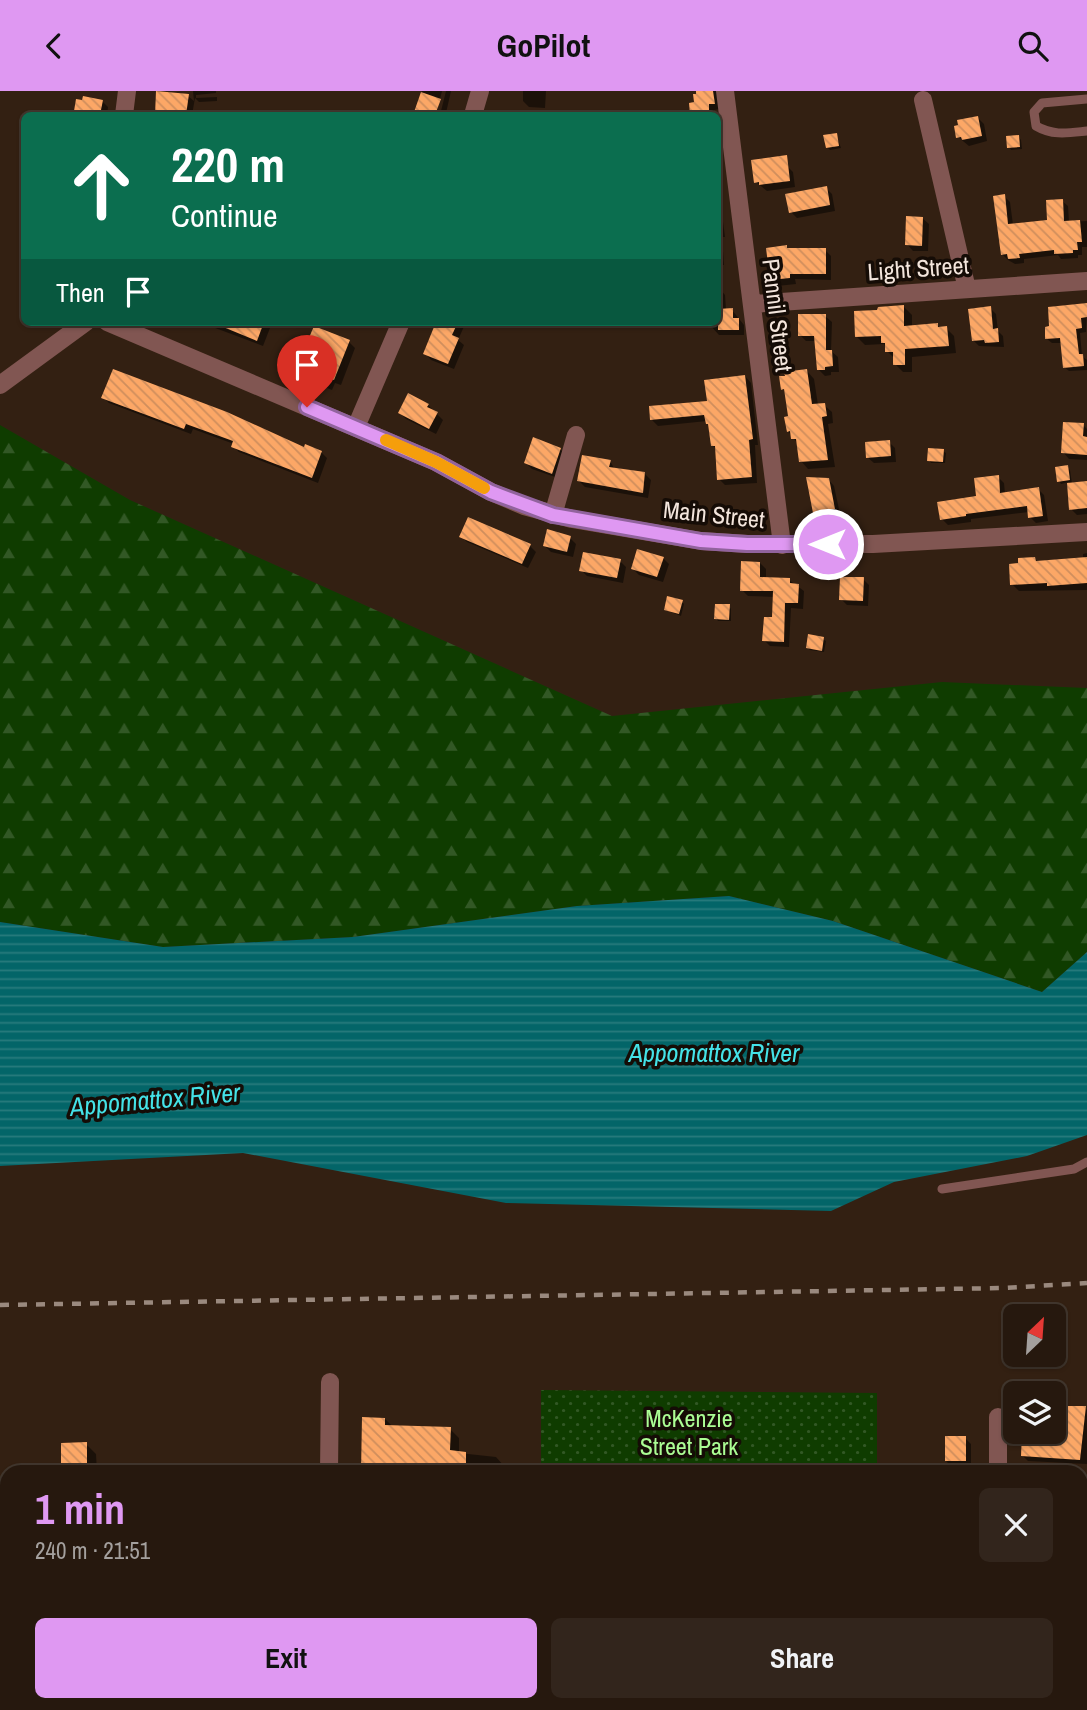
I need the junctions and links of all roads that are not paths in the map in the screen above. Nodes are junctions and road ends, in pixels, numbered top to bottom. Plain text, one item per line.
1 (127, 91) edge
2 (480, 91) edge
3 (725, 91) edge
4 (1087, 99) edge
5 (923, 100) dead end
6 (124, 112) edge
7 (474, 112) edge
8 (1087, 131) edge
9 (1087, 281) edge
10 (967, 289) junction
11 (752, 304) junction
12 (81, 326) edge
13 (116, 326) edge
14 (399, 326) edge
15 (0, 385) edge
16 (356, 427) junction
17 (576, 435) dead end
18 (553, 515) junction
19 (1087, 532) edge
20 (782, 545) junction
21 (1087, 1162) edge
22 (942, 1189) dead end
23 (330, 1382) dead end
24 (998, 1417) dead end
25 (329, 1465) edge
26 (998, 1465) edge

1 - 6 street
2 - 7 street
3 - 11 street, Pannil Street
4 - 8 lane
5 - 10 street
9 - 10 street, Light Street
10 - 11 street, Light Street
11 - 20 street, Pannil Street
12 - 15 street
13 - 16 street, Main Street
14 - 16 street
16 - 18 street, Main Street
17 - 18 street
18 - 20 street, Main Street
19 - 20 street, Main Street
21 - 22 lane
23 - 25 street
24 - 26 street

